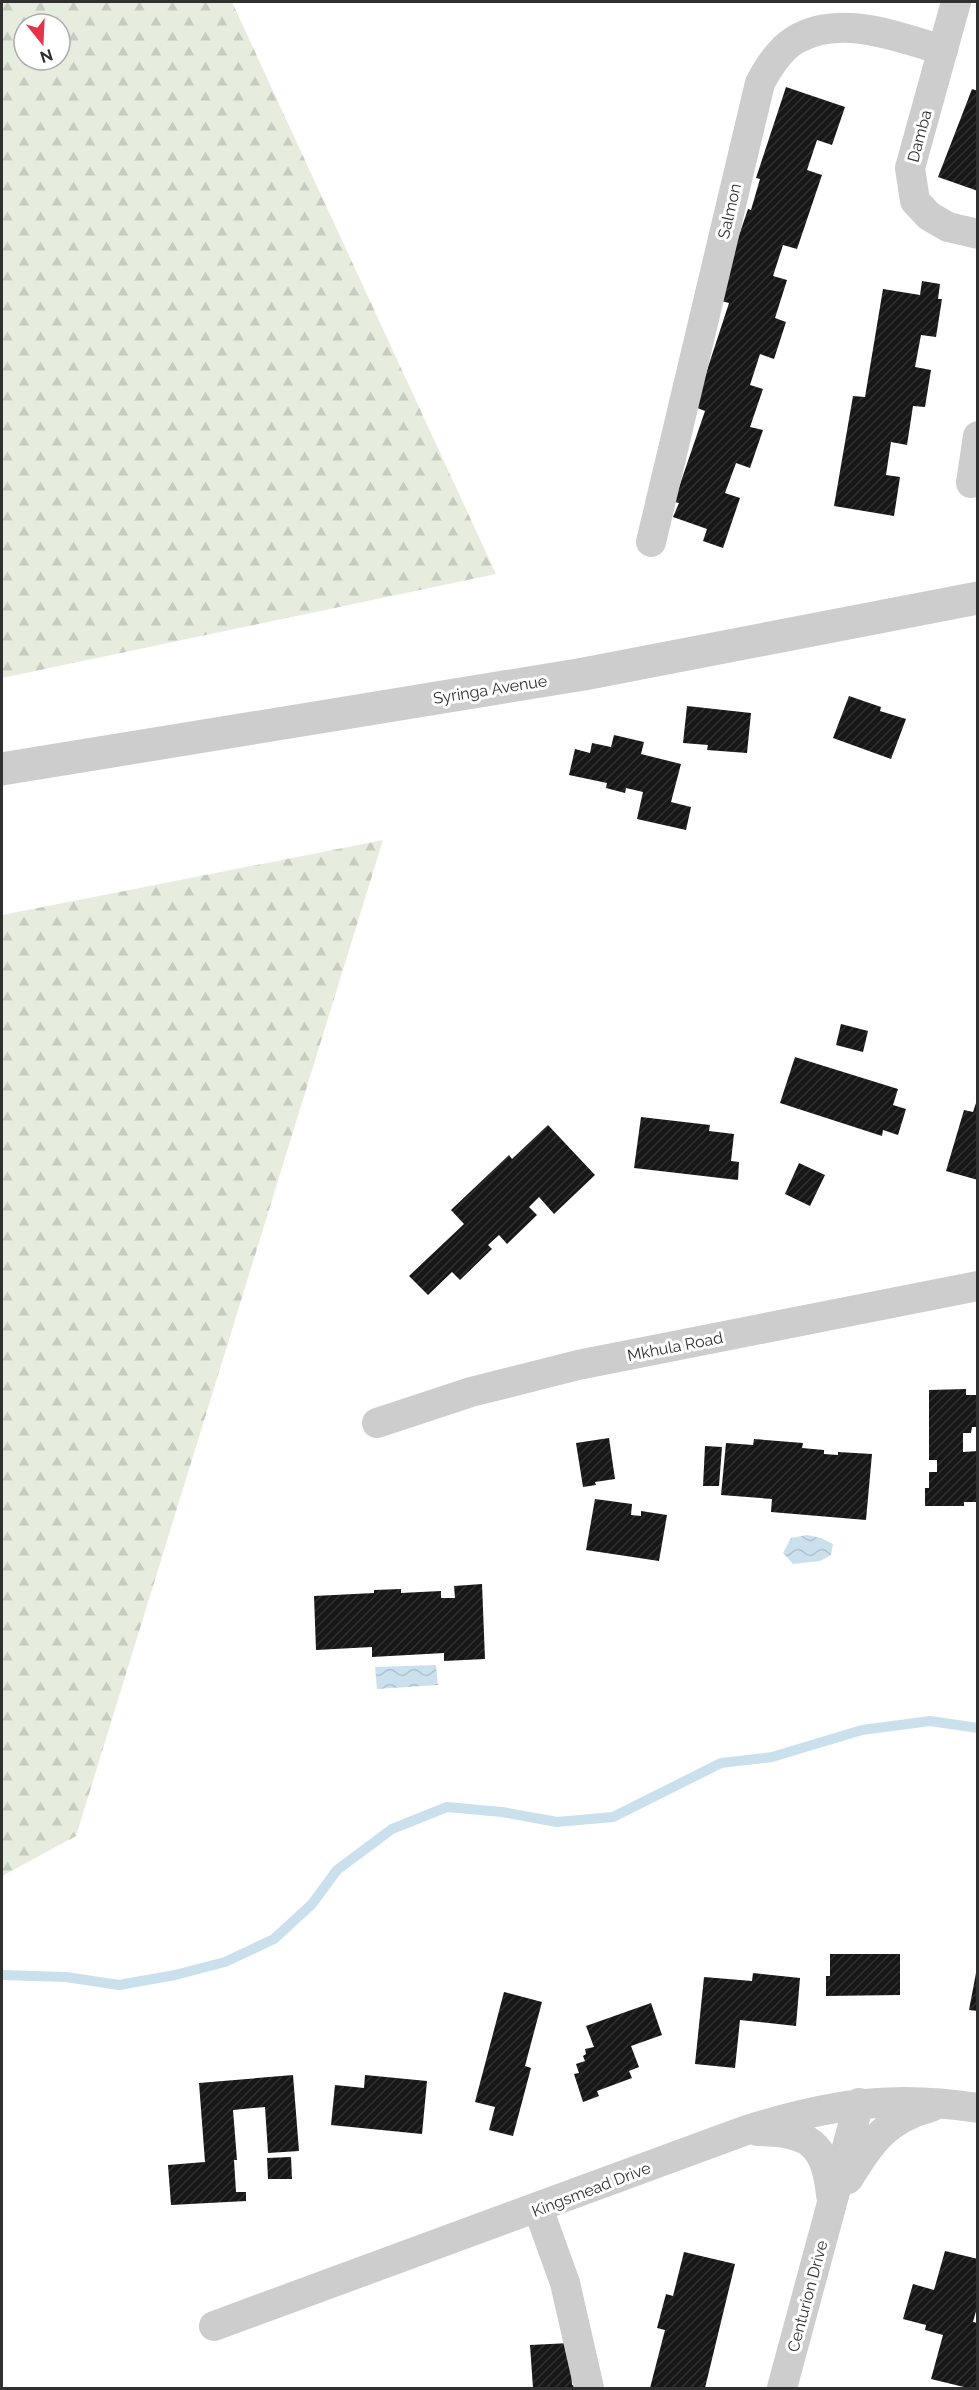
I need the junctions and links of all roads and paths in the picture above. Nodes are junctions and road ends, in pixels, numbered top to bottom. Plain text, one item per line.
1 (956, 2) edge
2 (943, 50) junction
3 (978, 234) edge
4 (978, 436) edge
5 (971, 483) dead end
6 (651, 542) dead end
7 (978, 598) edge
8 (2, 769) edge
9 (978, 1286) edge
10 (377, 1423) dead end
11 (859, 2103) junction
12 (948, 2103) junction
13 (978, 2108) edge
14 (744, 2131) junction
15 (832, 2204) junction
16 (538, 2208) junction
17 (214, 2326) dead end
18 (589, 2388) edge
19 (782, 2388) edge

1 - 2 street, Damba
2 - 3 street, Damba
2 - 6 street, Salmon
4 - 5 street
7 - 8 street, Syringa Avenue
9 - 10 street, Mkhula Road
11 - 12 street, Kingsmead Drive
11 - 14 street, Kingsmead Drive
11 - 15 street, Centurion Drive
12 - 13 street, Kingsmead Drive
12 - 15 street, Centurion Drive
14 - 15 street, Centurion Drive
14 - 16 street, Kingsmead Drive
15 - 19 street, Centurion Drive
16 - 17 street, Kingsmead Drive
16 - 18 street

